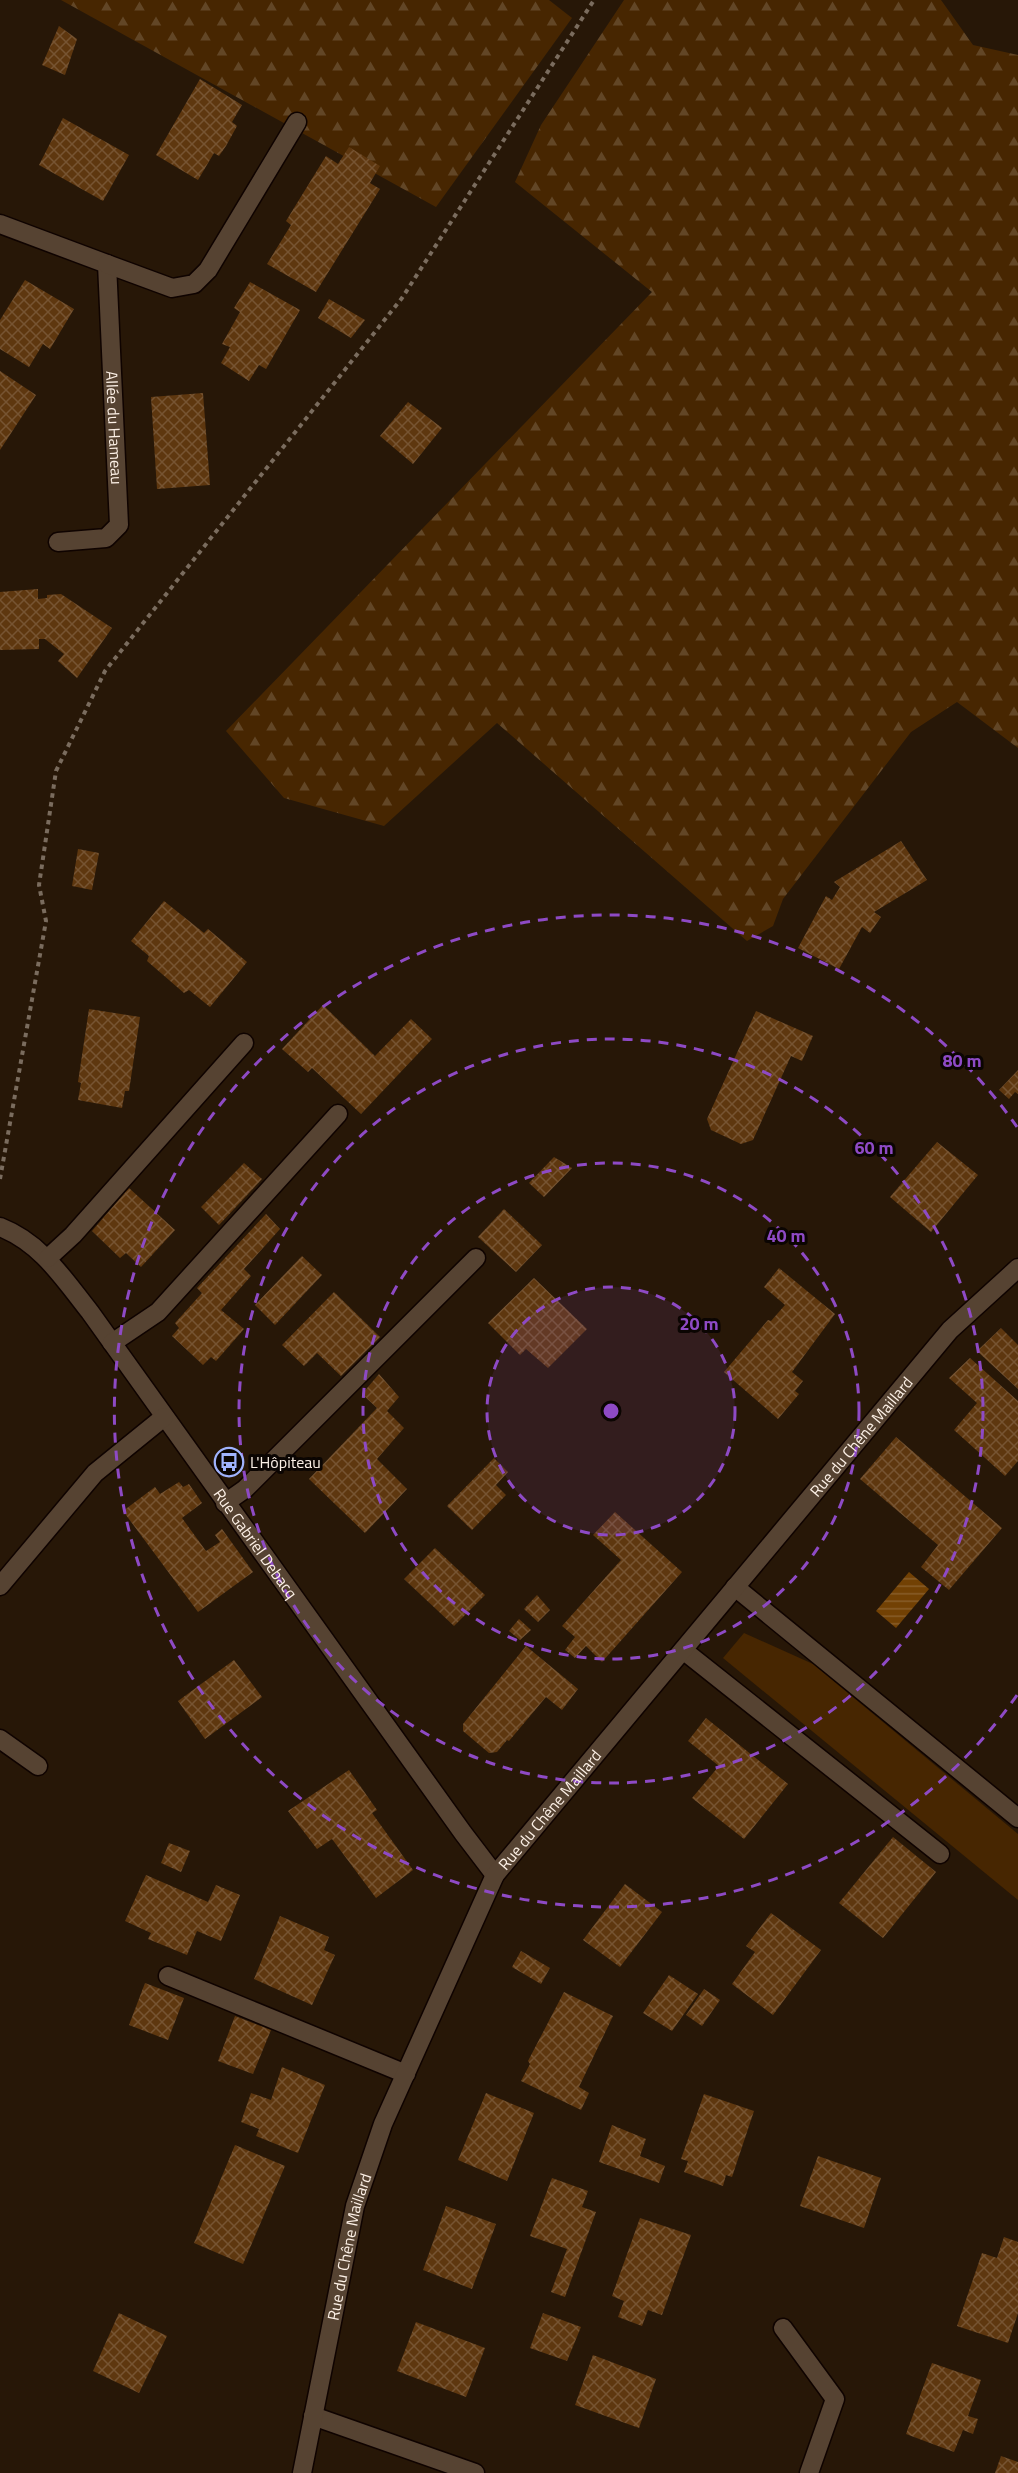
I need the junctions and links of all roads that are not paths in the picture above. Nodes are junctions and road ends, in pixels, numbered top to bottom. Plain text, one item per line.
1 (297, 122) dead end
2 (0, 224) edge
3 (107, 264) junction
4 (58, 542) dead end
5 (244, 1042) dead end
6 (338, 1114) dead end
7 (0, 1227) edge
8 (48, 1258) junction
9 (476, 1258) dead end
10 (1018, 1268) edge
11 (112, 1343) junction
12 (164, 1418) junction
13 (225, 1503) junction
14 (0, 1586) edge
15 (735, 1587) junction
16 (683, 1650) junction
17 (0, 1739) edge
18 (38, 1766) dead end
19 (1018, 1818) edge
20 (940, 1854) dead end
21 (495, 1875) junction
22 (168, 1976) dead end
23 (406, 2074) junction
24 (783, 2328) dead end
25 (313, 2416) junction
26 (302, 2473) edge
27 (475, 2473) edge
28 (809, 2473) edge

1 - 3 street
2 - 3 street
3 - 4 street, Allée du Hameau
5 - 8 street
6 - 11 street
7 - 8 street, Rue Gabriel Debacq
8 - 11 street, Rue Gabriel Debacq
9 - 13 street
10 - 15 street, Rue du Chêne Maillard
11 - 12 street, Rue Gabriel Debacq
12 - 13 street, Rue Gabriel Debacq
12 - 14 street
13 - 21 street, Rue Gabriel Debacq
15 - 16 street, Rue du Chêne Maillard
15 - 19 street
16 - 20 street
16 - 21 street, Rue du Chêne Maillard
17 - 18 street
21 - 23 street, Rue du Chêne Maillard
22 - 23 street
23 - 25 street, Rue du Chêne Maillard
24 - 28 street
25 - 26 street, Rue du Chêne Maillard
25 - 27 street

